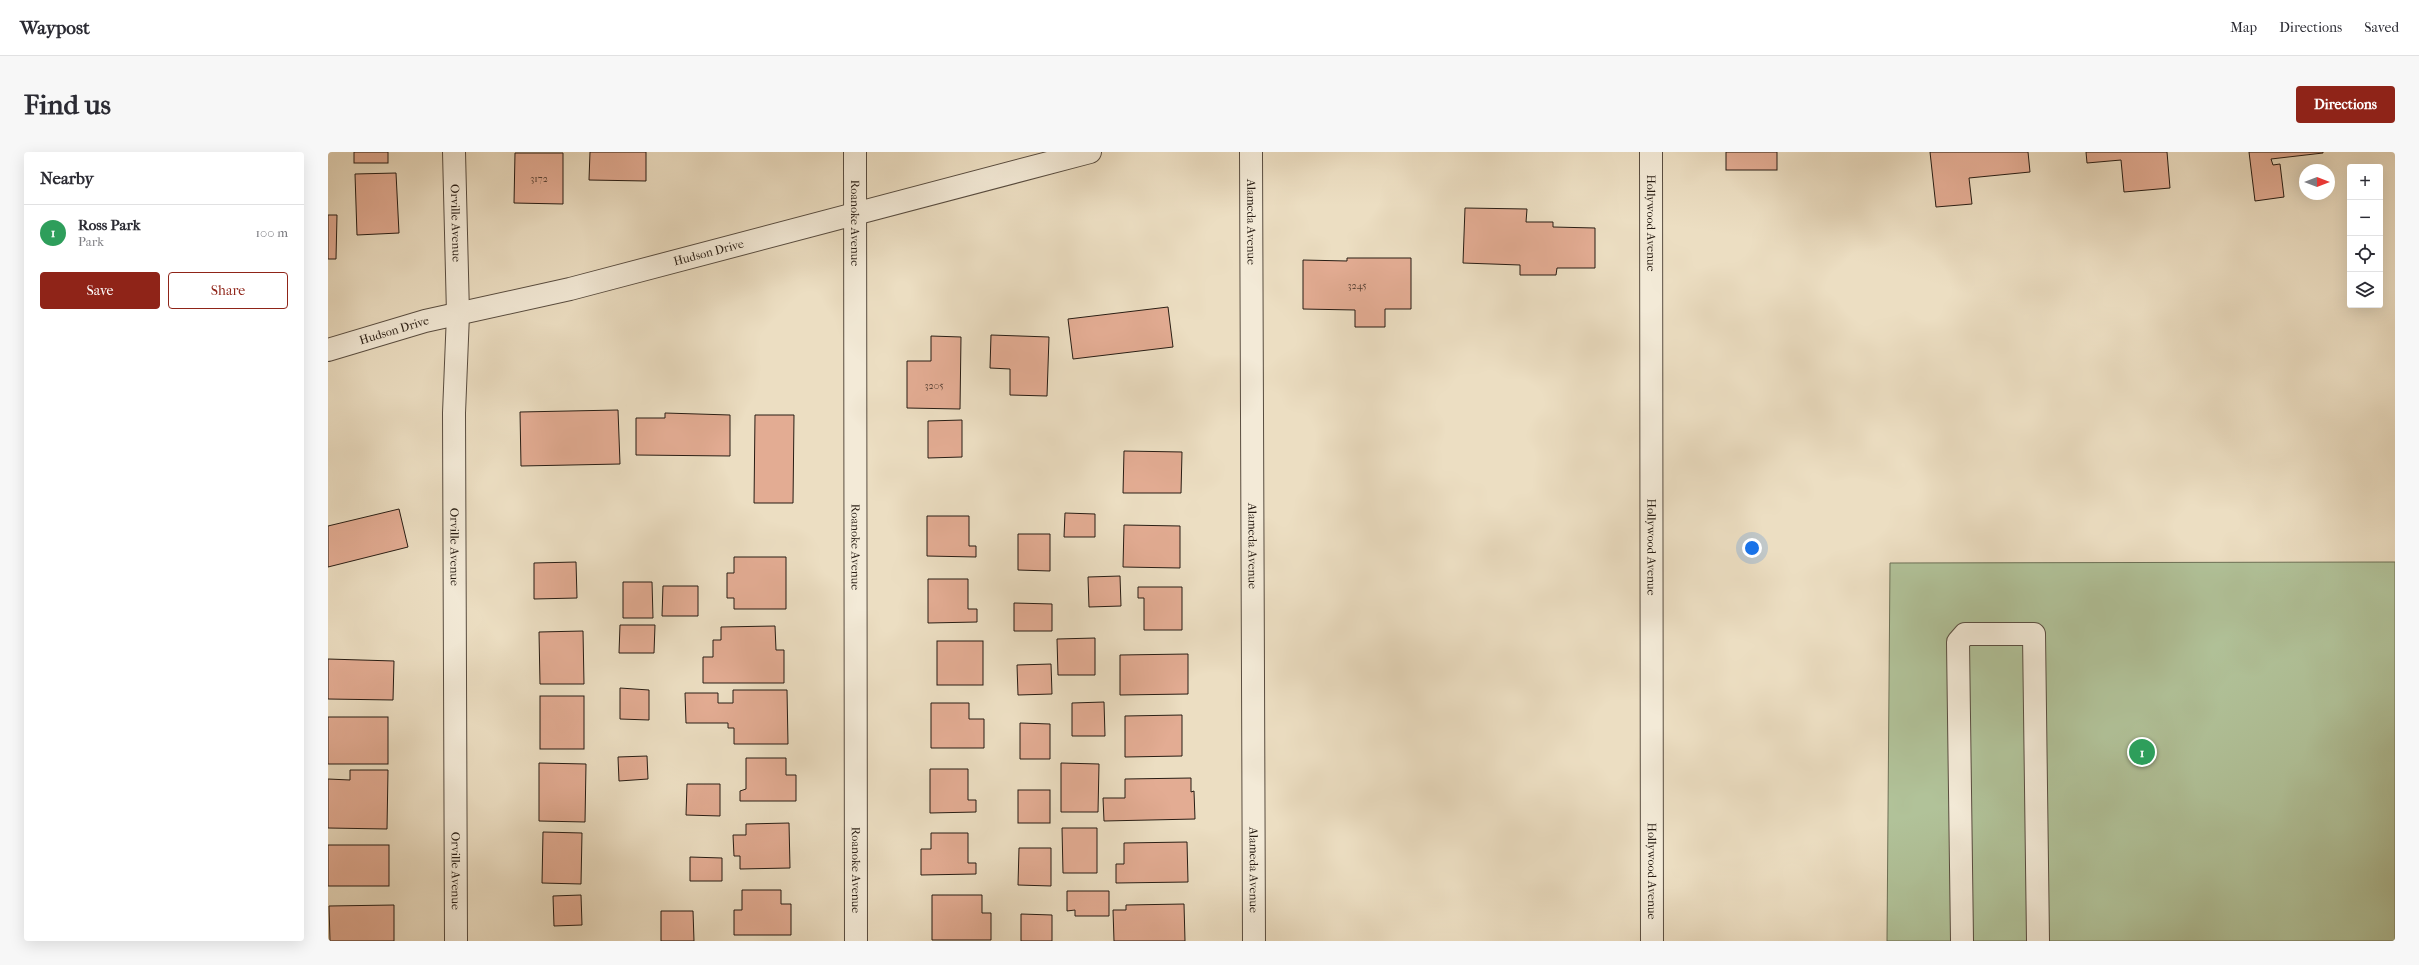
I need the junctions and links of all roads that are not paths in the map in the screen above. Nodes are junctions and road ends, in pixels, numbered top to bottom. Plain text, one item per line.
1 (454, 152) edge
2 (855, 152) edge
3 (1090, 152) edge
4 (1251, 152) edge
5 (1651, 152) edge
6 (855, 214) junction
7 (458, 314) junction
8 (328, 350) edge
9 (456, 941) edge
10 (856, 941) edge
11 (1254, 941) edge
12 (1652, 941) edge
13 (1962, 941) edge
14 (2038, 941) edge

1 - 7 street, Orville Avenue
2 - 6 street, Roanoke Avenue
3 - 6 street, Hudson Drive
4 - 11 street, Alameda Avenue
5 - 12 street, Hollywood Avenue
6 - 7 street, Hudson Drive
6 - 10 street, Roanoke Avenue
7 - 8 street, Hudson Drive
7 - 9 street, Orville Avenue
13 - 14 street

